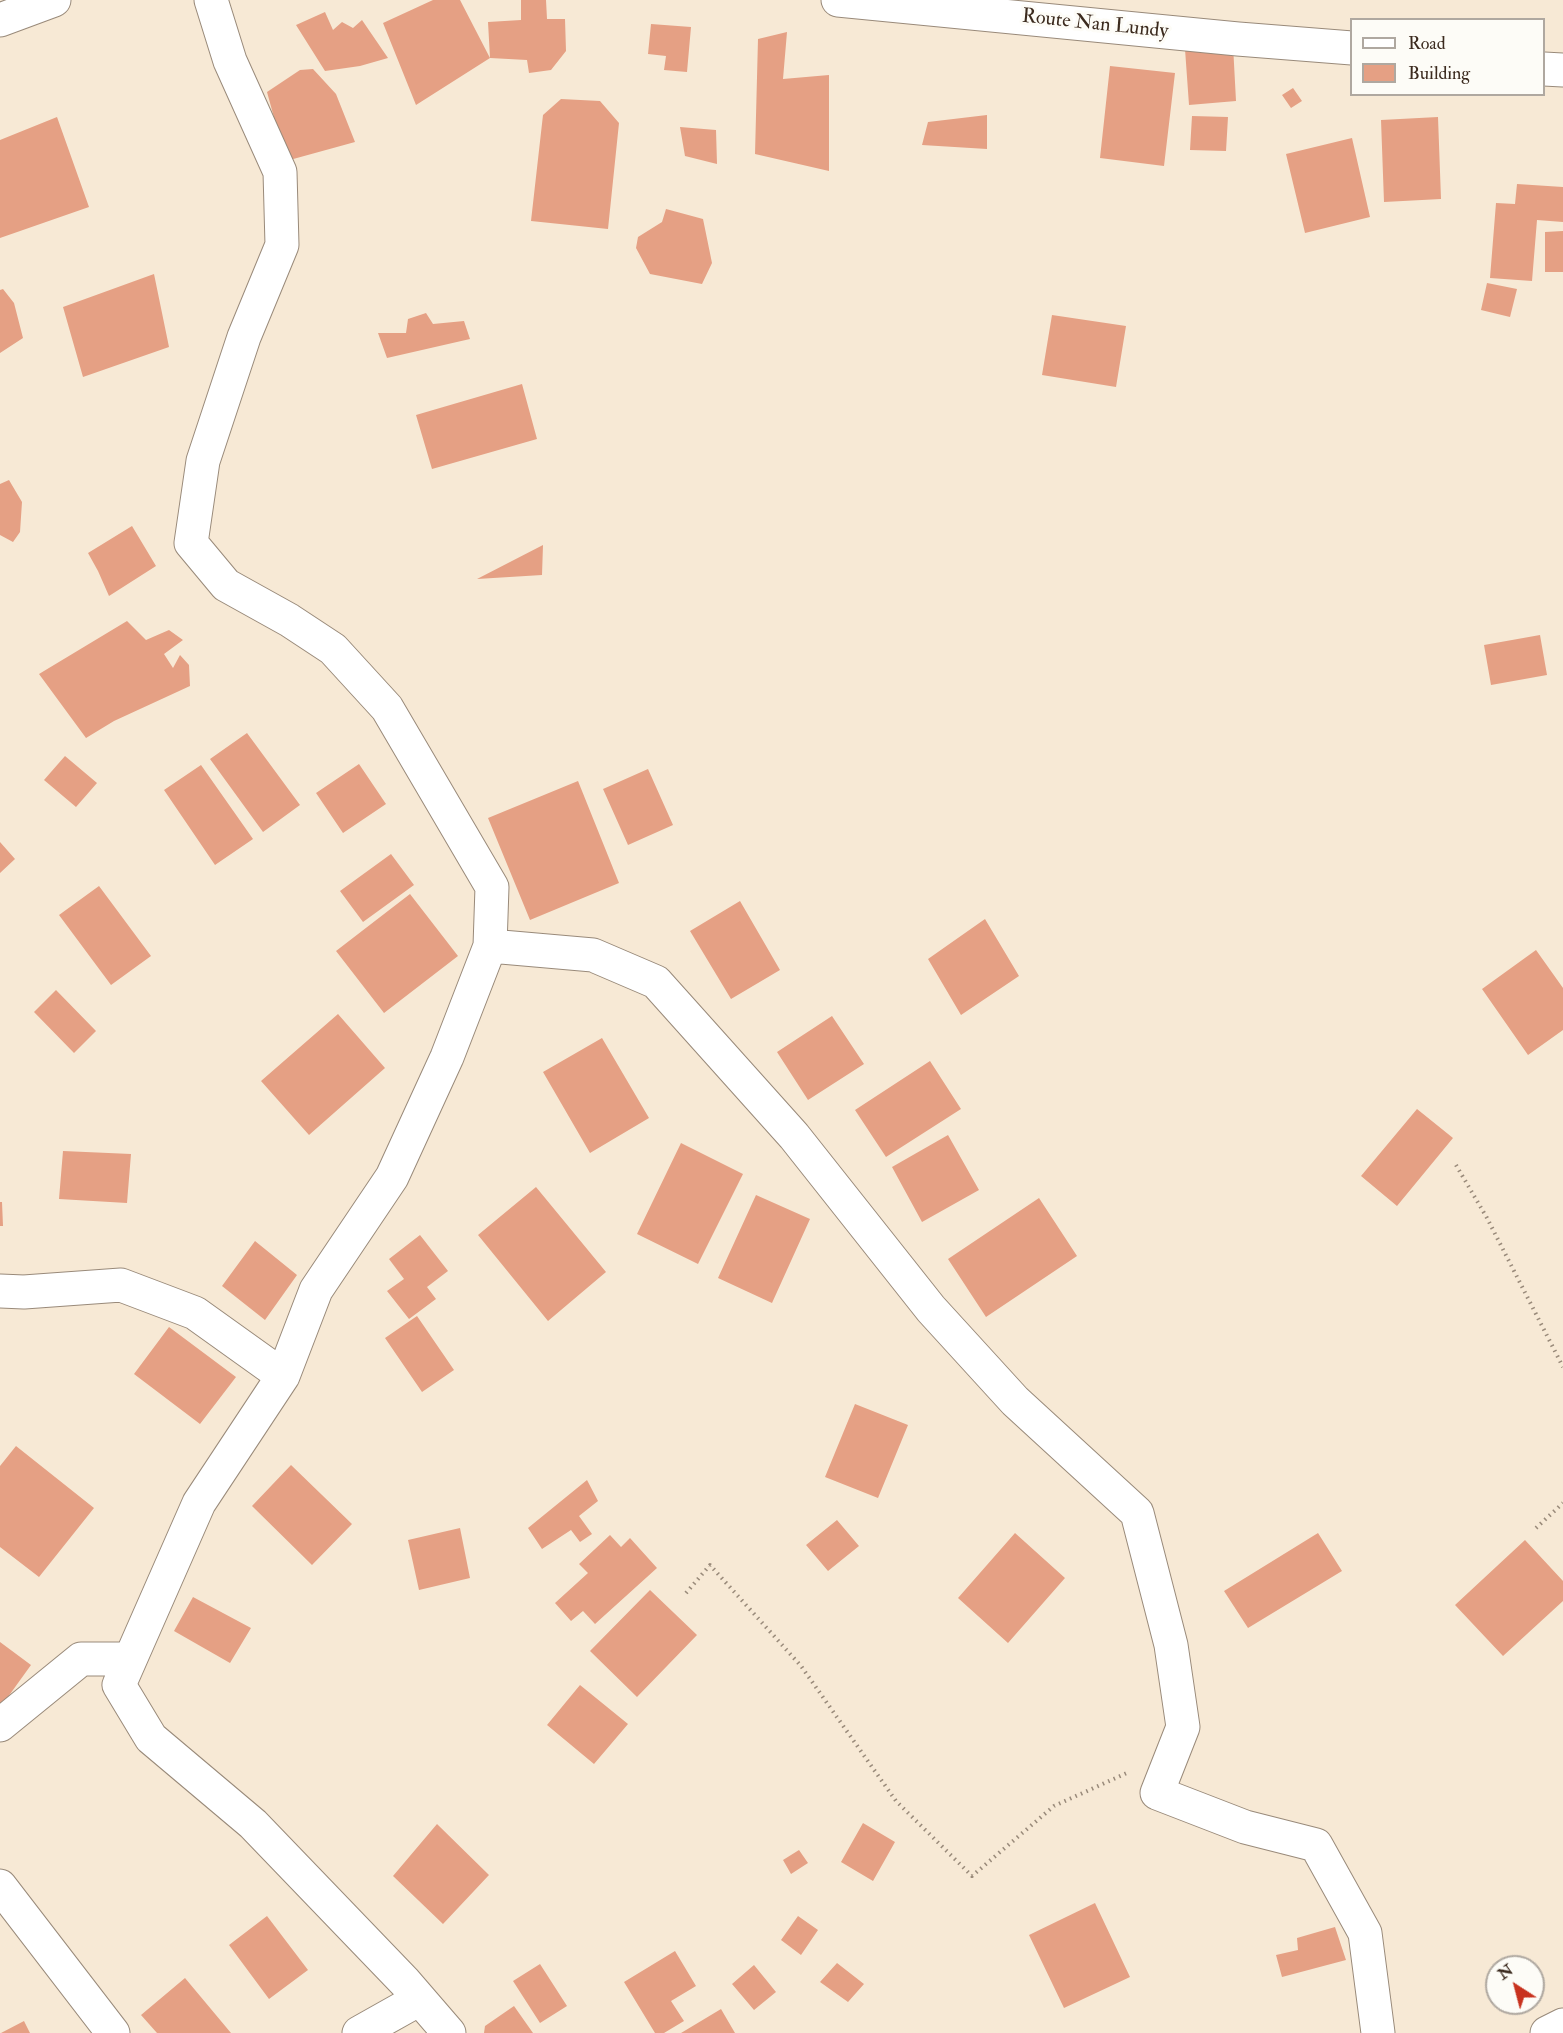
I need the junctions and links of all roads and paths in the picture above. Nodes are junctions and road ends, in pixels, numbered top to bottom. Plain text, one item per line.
1 (54, 0) edge
2 (211, 0) edge
3 (838, 0) edge
4 (0, 20) edge
5 (1350, 48) edge
6 (1545, 69) edge
7 (1563, 70) edge
8 (490, 946) junction
9 (1456, 1165) dead end
10 (0, 1291) edge
11 (1563, 1367) edge
12 (283, 1376) junction
13 (1563, 1503) edge
14 (1536, 1528) dead end
15 (686, 1593) dead end
16 (130, 1659) junction
17 (0, 1725) edge
18 (1173, 1751) junction
19 (0, 1886) edge
20 (407, 2006) dead end
21 (1563, 2025) edge
22 (113, 2033) edge
23 (359, 2033) edge
24 (449, 2033) edge
25 (1378, 2033) edge
26 (1547, 2033) edge

1 - 4 street
2 - 8 street
3 - 5 street, Route Nan Lundy
6 - 7 street
8 - 12 street
8 - 18 street
9 - 11 path
10 - 12 street
12 - 16 street
13 - 14 path
15 - 18 path
16 - 17 street
16 - 24 street
18 - 25 street
19 - 22 street
20 - 23 street
21 - 26 street

